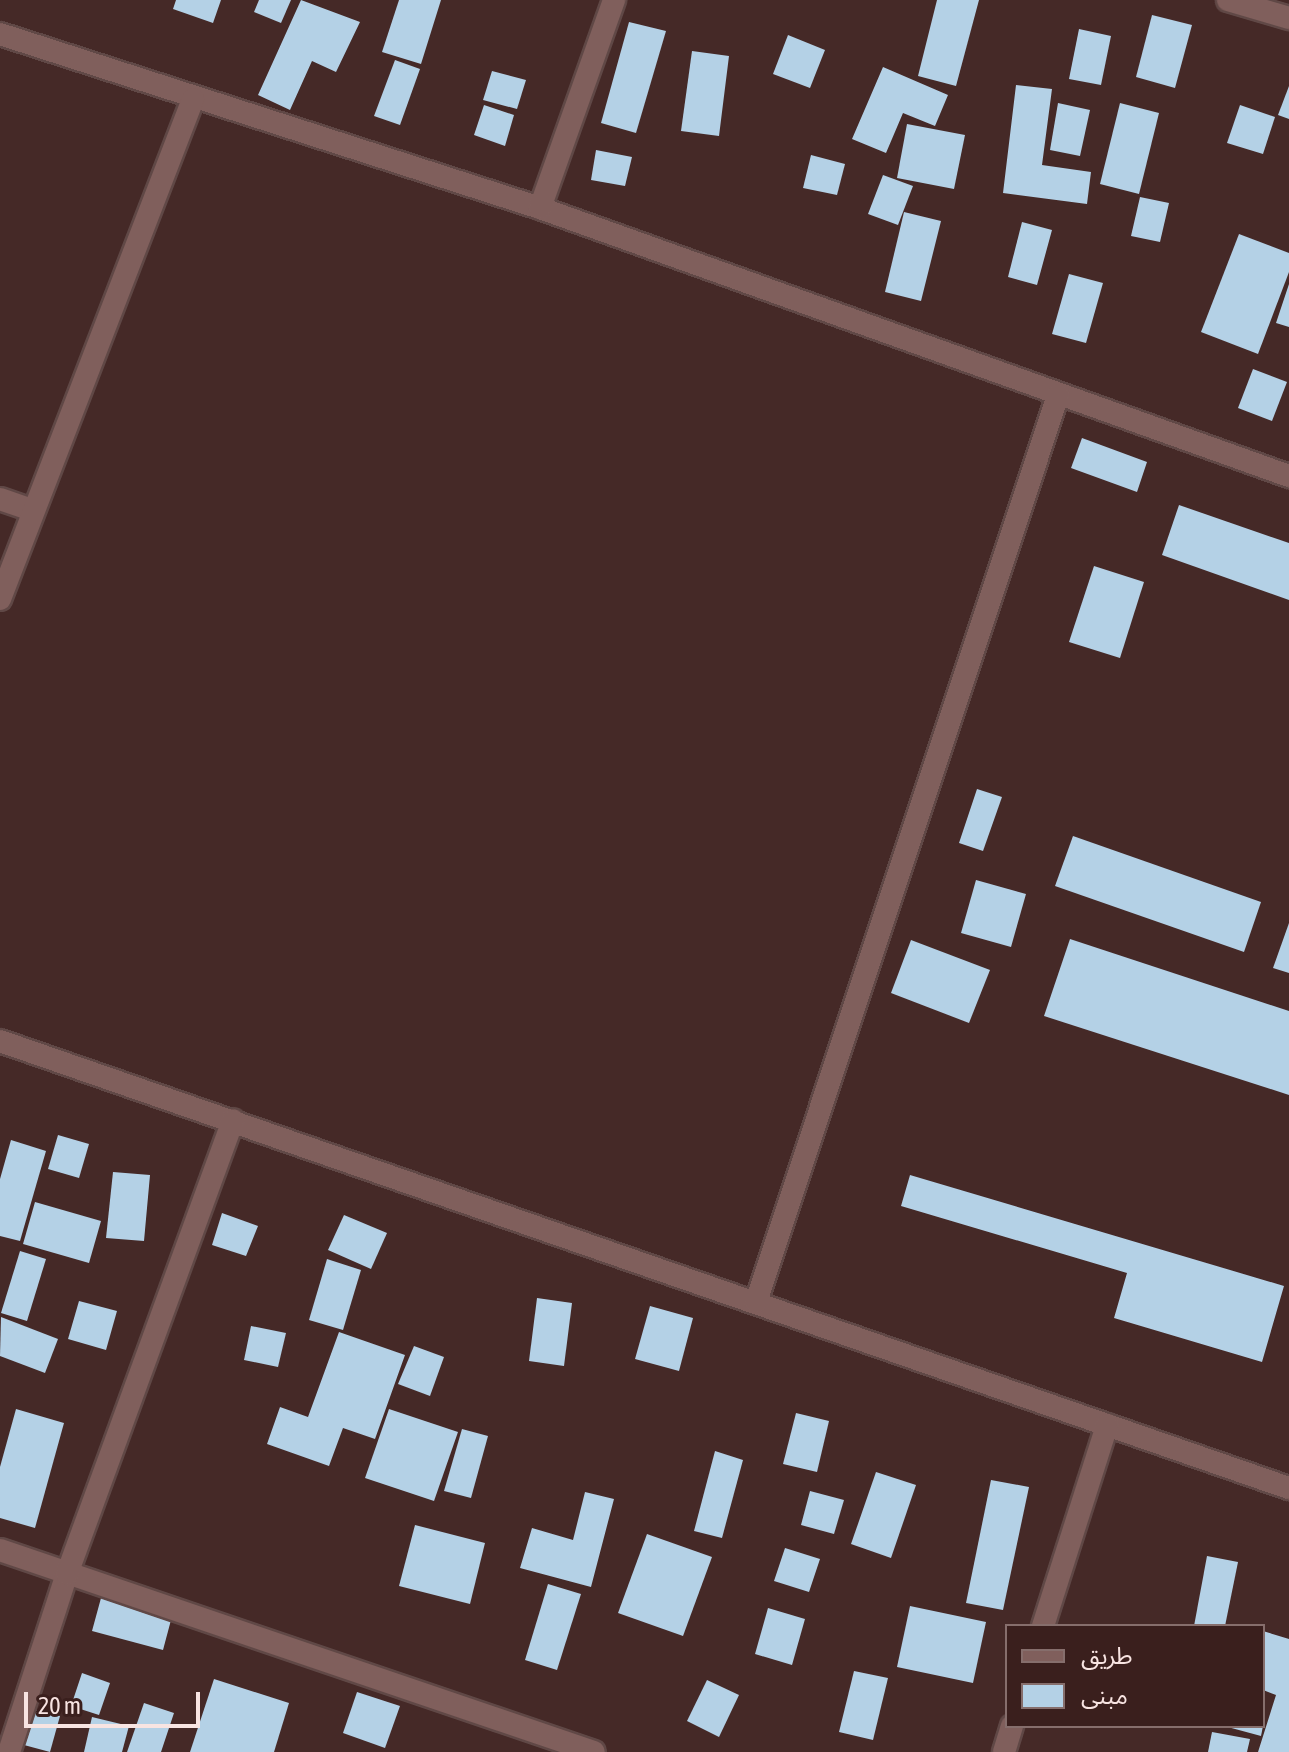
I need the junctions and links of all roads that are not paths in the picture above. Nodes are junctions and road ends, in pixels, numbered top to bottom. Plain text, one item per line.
1 (614, 0) edge
2 (1228, 0) edge
3 (1289, 18) edge
4 (0, 34) edge
5 (193, 99) junction
6 (540, 208) junction
7 (1058, 395) junction
8 (1289, 476) edge
9 (0, 499) edge
10 (32, 510) junction
11 (0, 599) edge
12 (0, 1041) edge
13 (233, 1120) junction
14 (756, 1302) junction
15 (1107, 1425) junction
16 (1289, 1488) edge
17 (0, 1550) edge
18 (67, 1574) junction
19 (1044, 1624) edge
20 (1011, 1728) edge
21 (9, 1752) edge
22 (594, 1752) edge
23 (1004, 1752) edge

1 - 6 street
2 - 3 street
4 - 5 street
5 - 6 street
5 - 10 street
6 - 7 street
7 - 8 street
7 - 14 street
9 - 10 street
10 - 11 street
12 - 13 street
13 - 14 street
13 - 18 street
14 - 15 street
15 - 16 street
15 - 19 street
17 - 18 street
18 - 21 street
18 - 22 street
20 - 23 street

